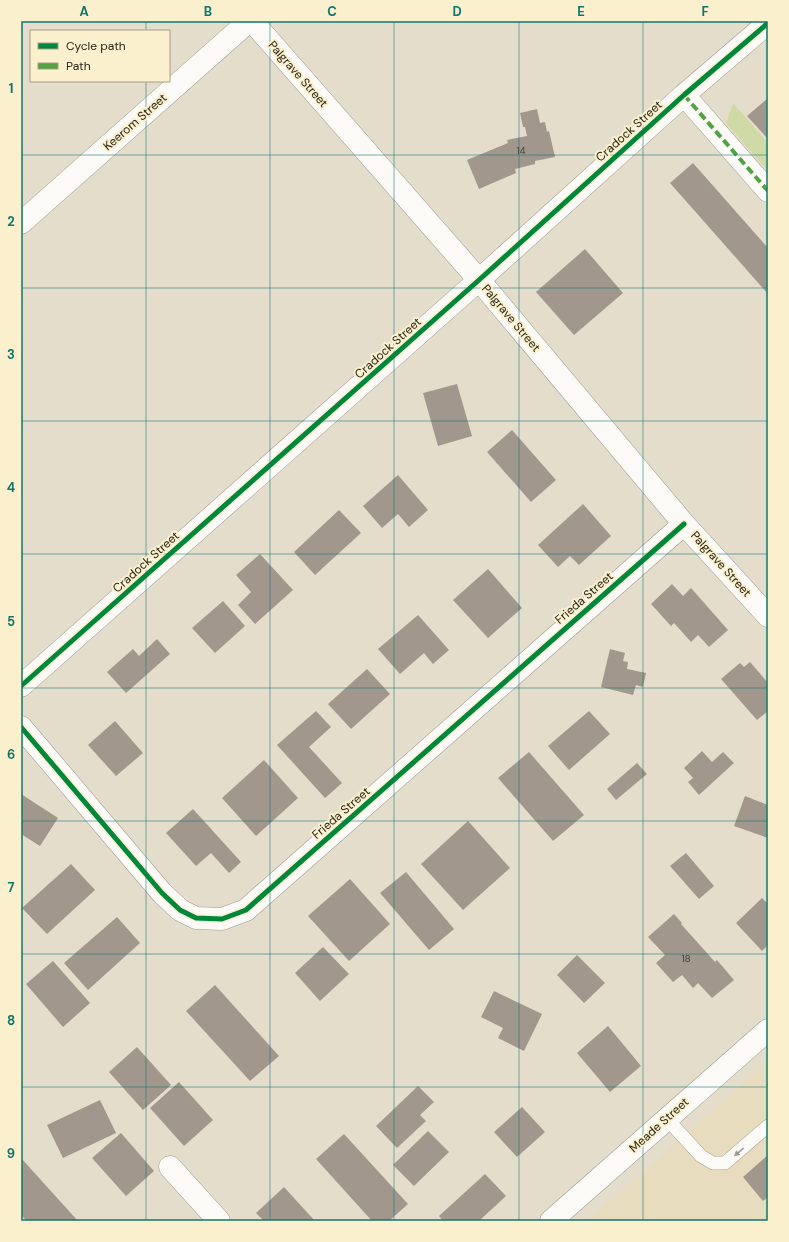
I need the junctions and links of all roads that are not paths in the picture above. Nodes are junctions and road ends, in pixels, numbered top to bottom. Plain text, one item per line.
1 (250, 21) edge
2 (768, 23) edge
3 (684, 95) junction
4 (768, 191) edge
5 (21, 223) edge
6 (479, 280) junction
7 (684, 524) junction
8 (768, 616) edge
9 (21, 686) edge
10 (21, 726) edge
11 (768, 1030) edge
12 (667, 1118) junction
13 (768, 1126) edge
14 (170, 1167) dead end
15 (219, 1221) edge
16 (551, 1221) edge

1 - 5 street, Keerom Street
1 - 6 street, Palgrave Street
2 - 3 street, Cradock Street
3 - 4 street
3 - 6 street, Cradock Street
6 - 7 street, Palgrave Street
6 - 9 street, Cradock Street
7 - 8 street, Palgrave Street
7 - 10 street, Frieda Street
11 - 12 street, Meade Street
13 -> 12 lane
12 - 16 street, Meade Street
14 - 15 street

